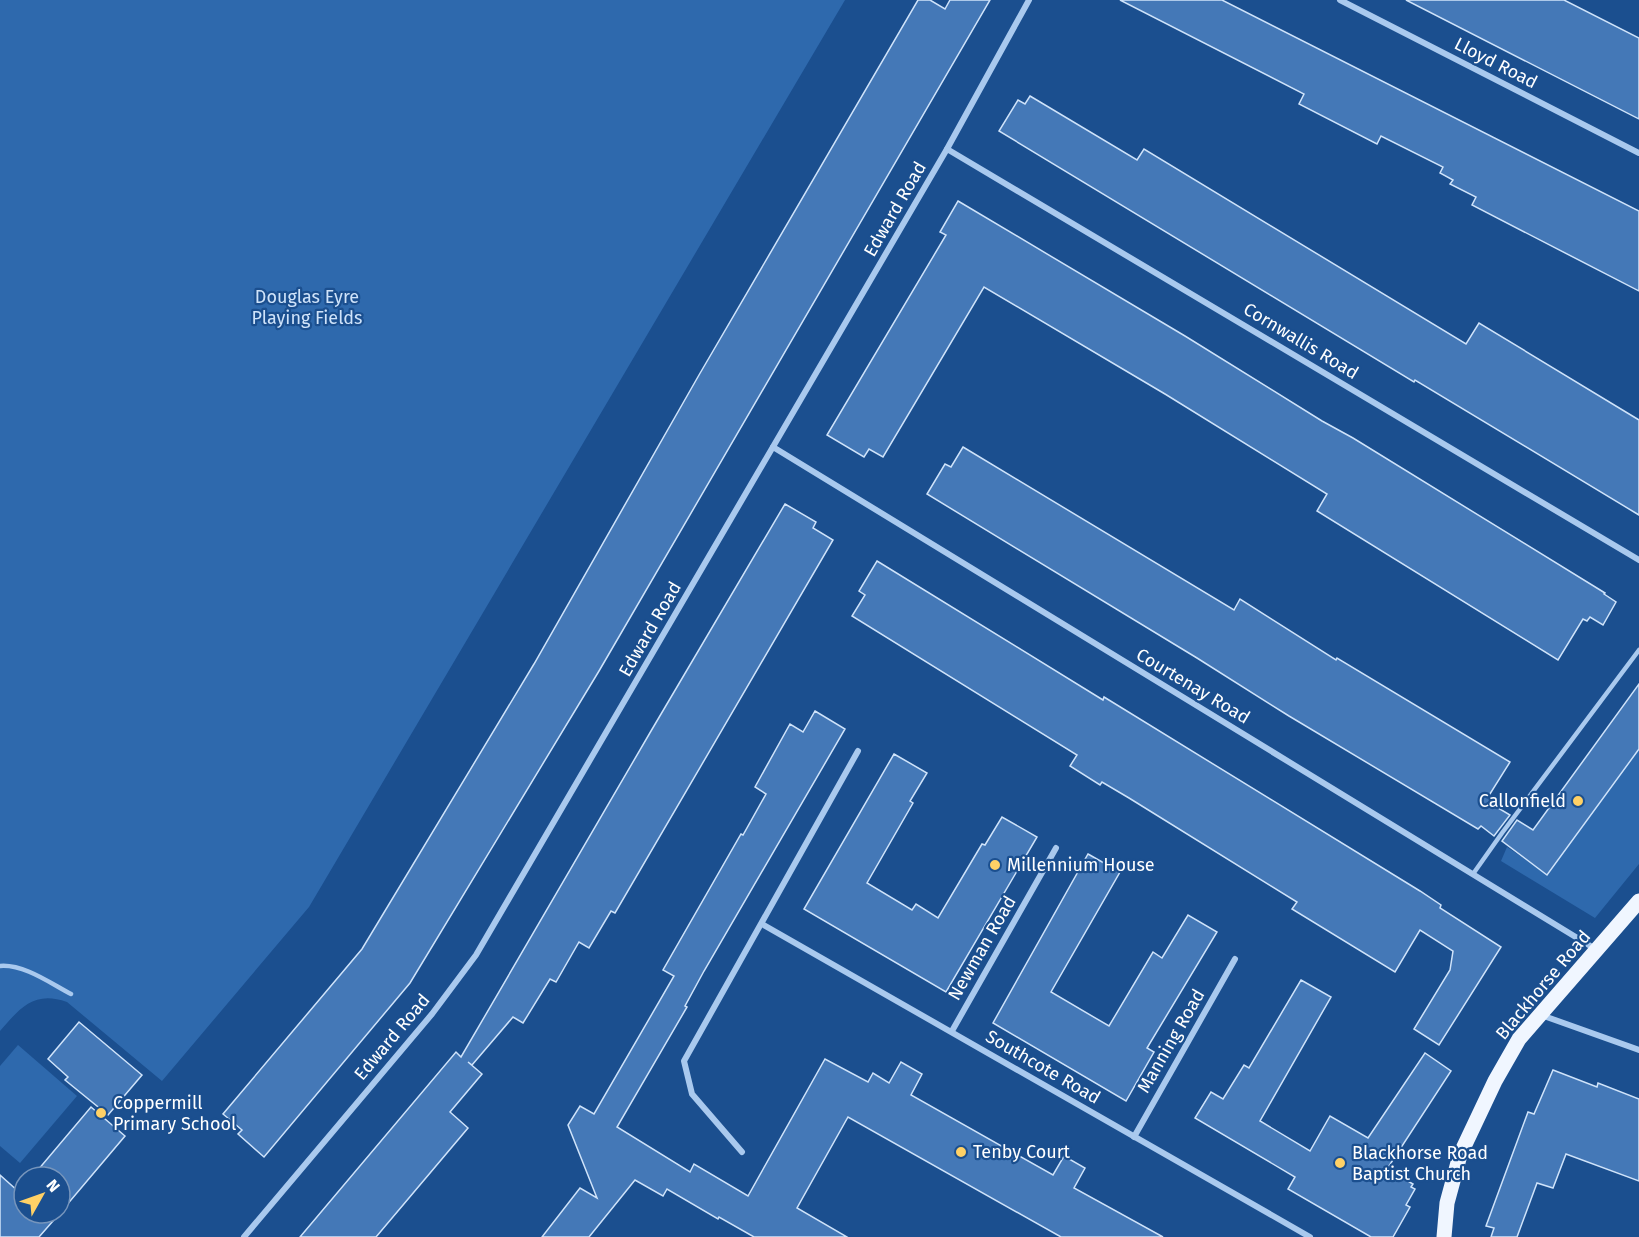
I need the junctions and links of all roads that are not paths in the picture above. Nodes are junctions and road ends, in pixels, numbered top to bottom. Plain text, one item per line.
1 (1029, 0) edge
2 (1340, 0) edge
3 (947, 149) junction
4 (1639, 153) edge
5 (773, 447) junction
6 (1639, 560) edge
7 (1639, 650) edge
8 (858, 751) dead end
9 (1056, 848) dead end
10 (1473, 874) junction
11 (1639, 901) edge
12 (762, 924) junction
13 (1597, 950) junction
14 (1235, 959) dead end
15 (0, 966) edge
16 (70, 994) dead end
17 (1541, 1015) junction
18 (952, 1031) junction
19 (1639, 1050) edge
20 (1134, 1137) junction
21 (742, 1152) dead end
22 (244, 1237) edge
23 (1310, 1237) edge
24 (1444, 1237) edge

1 - 3 street, Edward Road
2 - 4 street, Lloyd Road
3 - 5 street, Edward Road
3 - 6 street, Cornwallis Road
5 - 10 street, Courtenay Road
5 - 22 street, Edward Road
7 - 10 lane
8 - 12 street
9 - 18 street, Newman Road
10 - 13 street, Courtenay Road
11 - 13 main road, Blackhorse Road
12 - 18 street, Southcote Road
12 - 21 street
13 - 17 main road, Blackhorse Road
14 - 20 street, Manning Road
15 - 16 lane
17 - 19 street
17 - 24 main road, Blackhorse Road
18 - 20 street, Southcote Road
20 - 23 street, Southcote Road

